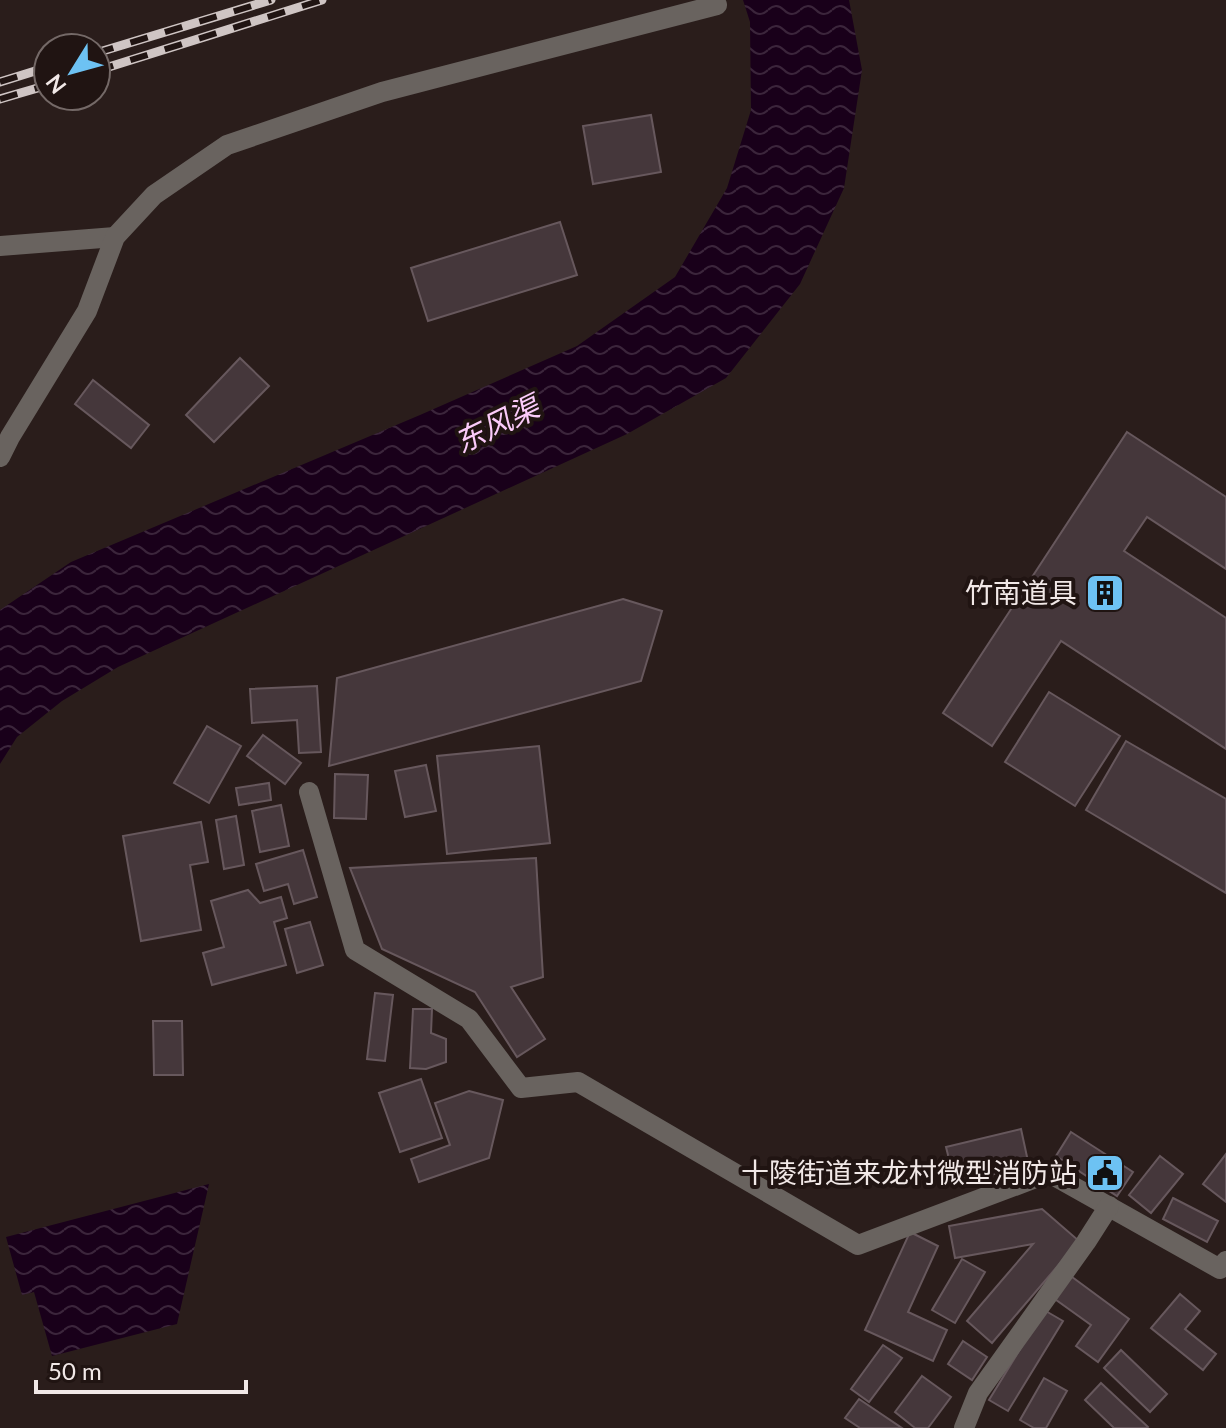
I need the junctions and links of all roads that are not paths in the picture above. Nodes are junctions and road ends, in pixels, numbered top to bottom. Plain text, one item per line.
1 (715, 0) edge
2 (115, 237) junction
3 (0, 246) edge
4 (0, 457) edge
5 (309, 792) dead end
6 (1109, 1206) junction
7 (1226, 1261) edge
8 (964, 1428) edge

1 - 2 street
2 - 3 street
2 - 4 street
5 - 6 street
6 - 7 street
6 - 8 street

